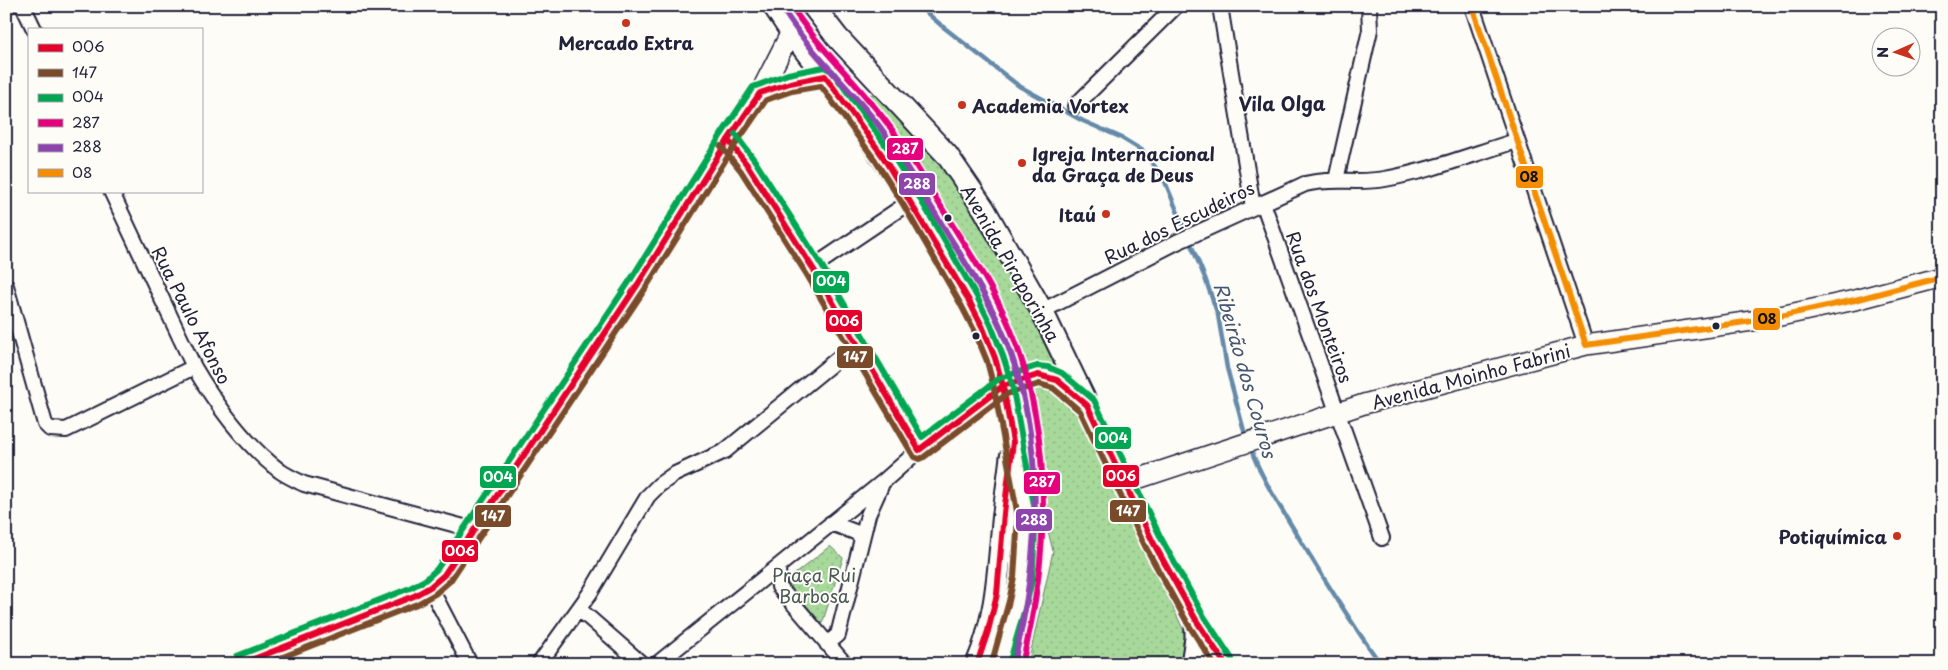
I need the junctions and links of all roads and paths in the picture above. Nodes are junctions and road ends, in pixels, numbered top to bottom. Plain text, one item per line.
1 (23, 6) edge
2 (774, 6) edge
3 (813, 6) edge
4 (1176, 6) edge
5 (1220, 6) edge
6 (1369, 6) edge
7 (1472, 6) edge
8 (34, 28) edge
9 (791, 32) junction
10 (825, 76) junction
11 (760, 93) junction
12 (1075, 106) dead end
13 (728, 140) junction
14 (1516, 141) junction
15 (1336, 180) junction
16 (111, 192) edge
17 (911, 201) junction
18 (1258, 205) junction
19 (813, 267) junction
20 (1942, 277) edge
21 (6, 286) edge
22 (1042, 311) junction
23 (857, 343) junction
24 (1586, 345) junction
25 (194, 367) junction
26 (1003, 386) junction
27 (1087, 405) junction
28 (1338, 412) junction
29 (1013, 442) junction
30 (919, 450) junction
31 (884, 481) junction
32 (1125, 483) junction
33 (831, 523) junction
34 (475, 530) junction
35 (862, 538) junction
36 (1382, 538) dead end
37 (778, 566) junction
38 (757, 584) junction
39 (430, 587) junction
40 (778, 587) junction
41 (579, 609) junction
42 (1196, 620) junction
43 (827, 644) junction
44 (240, 664) edge
45 (470, 664) edge
46 (539, 664) edge
47 (642, 664) edge
48 (656, 664) edge
49 (845, 664) edge
50 (977, 664) edge
51 (1000, 664) edge
52 (1192, 664) edge
53 (1225, 664) edge

1 - 8 street
2 - 9 main road
3 - 22 main road, Avenida Piraporinha
4 - 12 street
5 - 18 street, Rua dos Monteiros
6 - 15 street
7 - 14 street
9 - 10 main road
9 - 11 main road
10 - 11 main road
10 - 17 main road
11 - 13 main road
13 - 19 street
13 - 34 main road
14 - 15 street, Rua dos Escudeiros
14 - 24 street
15 - 18 street, Rua dos Escudeiros
16 - 25 street, Rua Paulo Afonso
17 - 19 street
17 - 26 main road
18 - 22 street, Rua dos Escudeiros
18 - 28 street, Rua dos Monteiros
19 - 23 street
20 - 24 main road, Avenida Moinho Fabrini
21 - 25 street
22 - 27 main road, Avenida Piraporinha
23 - 30 street
23 - 41 street
24 - 28 main road, Avenida Moinho Fabrini
25 - 34 street, Rua Paulo Afonso
26 - 27 main road
26 - 29 main road
26 - 30 street
27 - 32 main road, Avenida Piraporinha
28 - 32 main road, Avenida Moinho Fabrini
28 - 36 street, Rua dos Monteiros
29 - 50 main road
29 - 51 main road
30 - 31 street
31 - 33 street
31 - 35 street
32 - 42 main road, Avenida Piraporinha
33 - 35 street
33 - 37 street
34 - 39 main road
35 - 43 street
37 - 38 street
37 - 40 street
38 - 40 street
38 - 48 street
39 - 44 main road
39 - 45 street
40 - 43 street
41 - 46 street
41 - 47 street
42 - 52 main road
42 - 53 main road, Avenida Piraporinha
43 - 49 street

